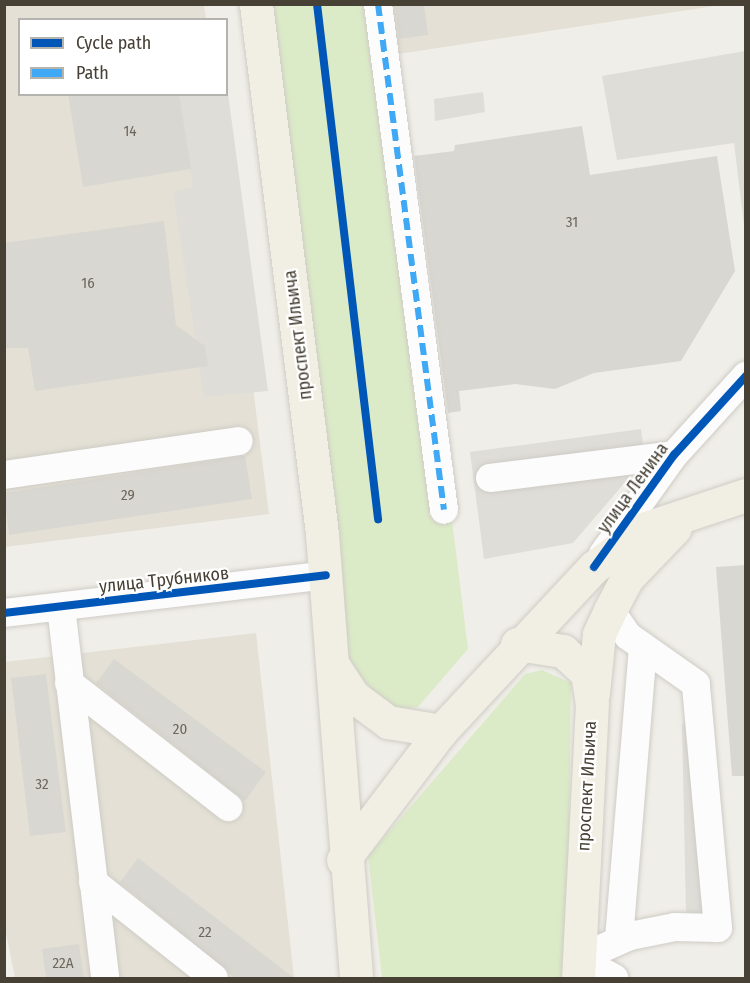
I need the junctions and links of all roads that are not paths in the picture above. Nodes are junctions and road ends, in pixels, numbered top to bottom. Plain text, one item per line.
1 (256, 4) edge
2 (378, 4) edge
3 (746, 376) edge
4 (239, 441) dead end
5 (674, 455) junction
6 (4, 475) edge
7 (490, 478) dead end
8 (746, 495) edge
9 (697, 507) junction
10 (444, 510) dead end
11 (594, 567) junction
12 (326, 575) junction
13 (61, 607) junction
14 (609, 610) junction
15 (4, 613) edge
16 (518, 644) junction
17 (643, 646) junction
18 (333, 665) junction
19 (69, 683) junction
20 (592, 704) junction
21 (441, 731) junction
22 (228, 807) dead end
23 (343, 860) junction
24 (93, 882) junction
25 (619, 939) junction
26 (578, 969) edge
27 (105, 978) edge
28 (214, 978) edge
29 (356, 978) edge
30 (614, 978) edge

1 - 12 main road, проспект Ильича
2 - 10 street
3 - 5 street, улица Ленина
4 - 6 street
5 - 7 street
5 - 11 street, улица Ленина
8 - 9 main road, улица Ленина
9 - 11 main road, улица Ленина
9 - 14 main road
11 - 16 main road, улица Ленина
12 - 13 street, улица Трубников
12 - 18 main road, проспект Ильича
13 - 15 street, улица Трубников
13 - 19 street
14 - 17 street
14 - 20 main road
16 - 20 main road, проспект Ильича
16 - 21 main road, улица Ленина
17 - 25 street
17 - 25 street
18 - 21 main road, проспект Ильича
18 - 23 main road, проспект Ильича
19 - 22 street
19 - 24 street
20 - 26 main road, проспект Ильича
21 - 23 main road, улица Ленина
23 - 29 main road, проспект Ильича
24 - 27 street
24 - 28 street
25 - 26 street
26 - 30 street

